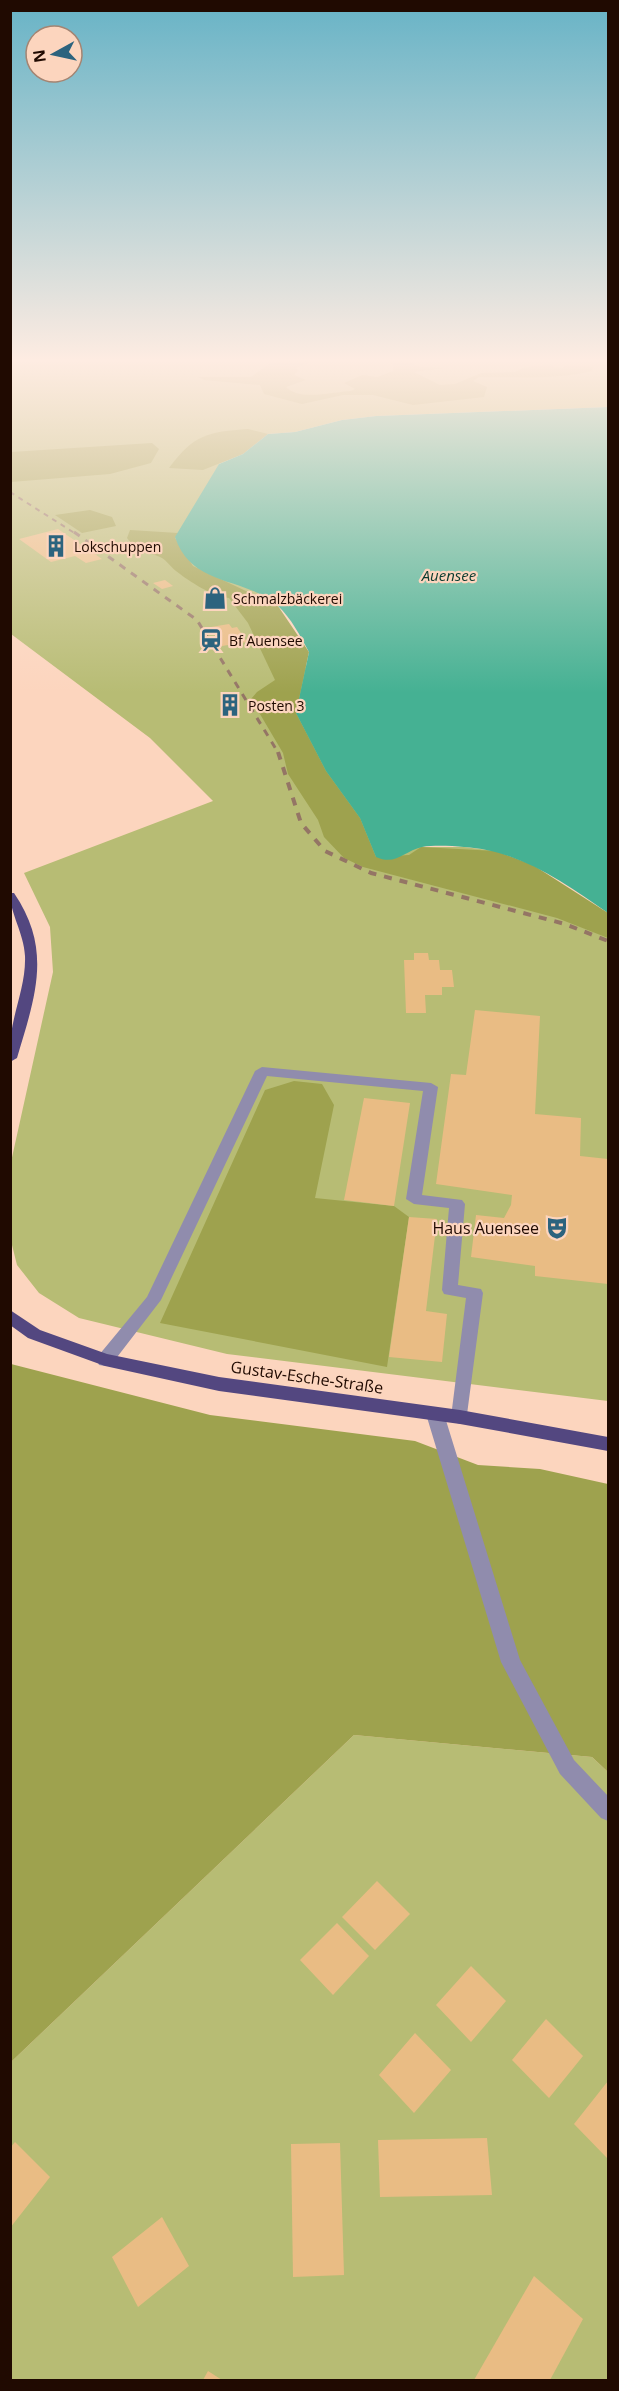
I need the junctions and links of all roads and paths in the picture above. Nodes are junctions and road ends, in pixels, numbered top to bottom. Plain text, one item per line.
1 (10, 896) edge
2 (10, 1058) edge
3 (10, 1316) edge
4 (105, 1360) junction
5 (435, 1414) junction
6 (460, 1417) junction
7 (609, 1444) edge
8 (609, 1811) edge

1 - 2 main road
3 - 4 main road, Gustav-Esche-Straße
4 - 5 main road, Gustav-Esche-Straße
4 - 6 lane
5 - 6 main road, Gustav-Esche-Straße
5 - 8 lane
6 - 7 main road, Gustav-Esche-Straße

